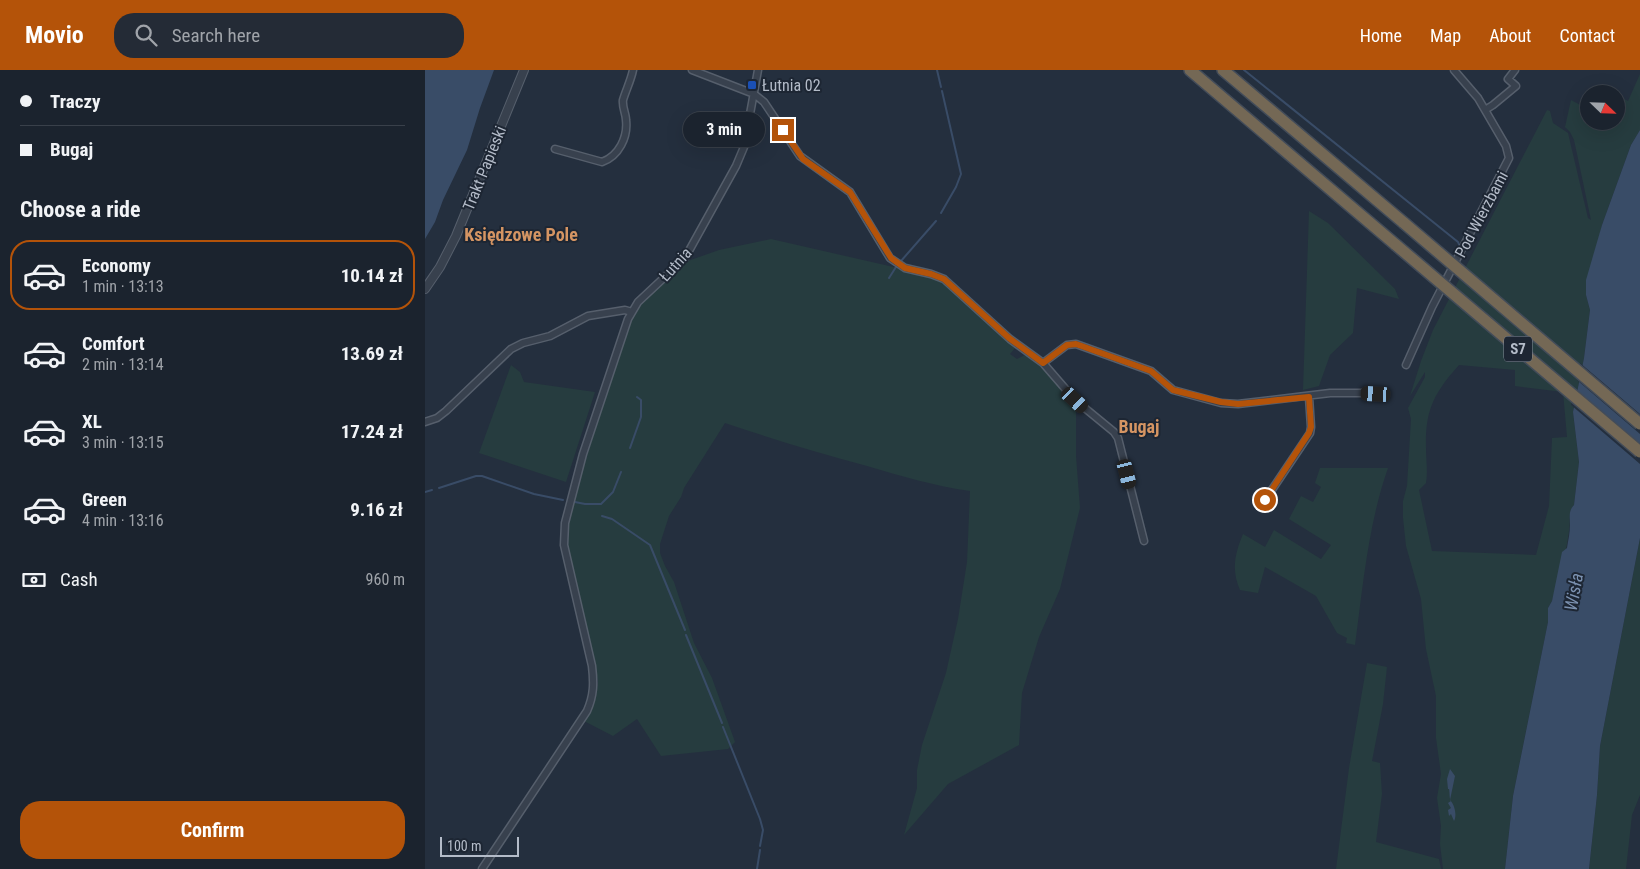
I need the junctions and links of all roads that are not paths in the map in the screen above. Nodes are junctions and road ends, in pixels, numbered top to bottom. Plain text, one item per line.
1 (524, 70) edge
2 (633, 70) edge
3 (692, 70) edge
4 (758, 70) edge
5 (1190, 70) edge
6 (1223, 70) edge
7 (1454, 70) edge
8 (1515, 70) edge
9 (754, 94) junction
10 (1485, 110) junction
11 (555, 149) dead end
12 (425, 289) edge
13 (632, 312) junction
14 (1043, 363) junction
15 (1406, 365) dead end
16 (1385, 396) dead end
17 (1309, 397) junction
18 (425, 422) edge
19 (1640, 424) edge
20 (1640, 452) edge
21 (1265, 500) dead end
22 (1144, 541) dead end
23 (482, 869) edge

1 - 12 street, Trakt Papieski
2 - 11 street
3 - 9 street
4 - 9 street, Łutnia
5 - 20 highway, S7, bridge
6 - 19 highway, S7, bridge
7 - 10 street, Pod Wierzbami
8 - 10 street
9 - 13 street, Łutnia
9 - 14 street
10 - 15 street, Pod Wierzbami
13 - 18 street
13 - 23 street, Łutnia
14 - 17 street
14 - 22 street
16 - 17 street
17 - 21 street

